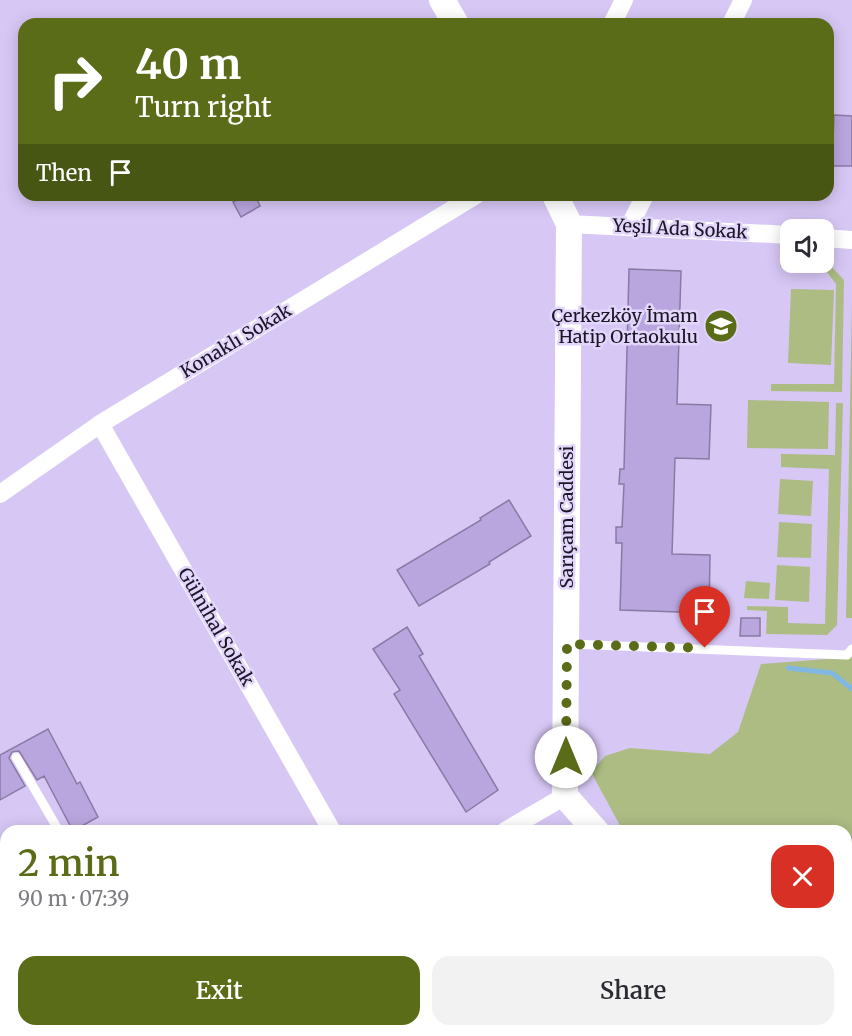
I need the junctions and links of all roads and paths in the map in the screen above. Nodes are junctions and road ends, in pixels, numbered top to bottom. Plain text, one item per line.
1 (442, 0) edge
2 (624, 0) edge
3 (743, 0) edge
4 (452, 18) edge
5 (615, 18) edge
6 (734, 18) edge
7 (466, 201) edge
8 (642, 201) edge
9 (561, 204) edge
10 (629, 227) junction
11 (780, 235) edge
12 (834, 239) edge
13 (852, 240) edge
14 (100, 424) junction
15 (0, 494) edge
16 (567, 644) junction
17 (852, 649) edge
18 (16, 757) dead end
19 (565, 796) junction
20 (56, 825) edge
21 (329, 825) edge
22 (515, 825) edge
23 (591, 825) edge

1 - 4 street
2 - 5 street
3 - 6 street
7 - 14 street, Konaklı Sokak
8 - 10 street
9 - 10 street, Yeşil Ada Sokak
9 - 16 street, Sarıçam Caddesi
10 - 11 street, Yeşil Ada Sokak
12 - 13 street
14 - 15 street, Konaklı Sokak
14 - 21 street, Gülnihal Sokak
16 - 17 lane
16 - 19 street, Sarıçam Caddesi
18 - 20 lane
19 - 22 street
19 - 23 street

